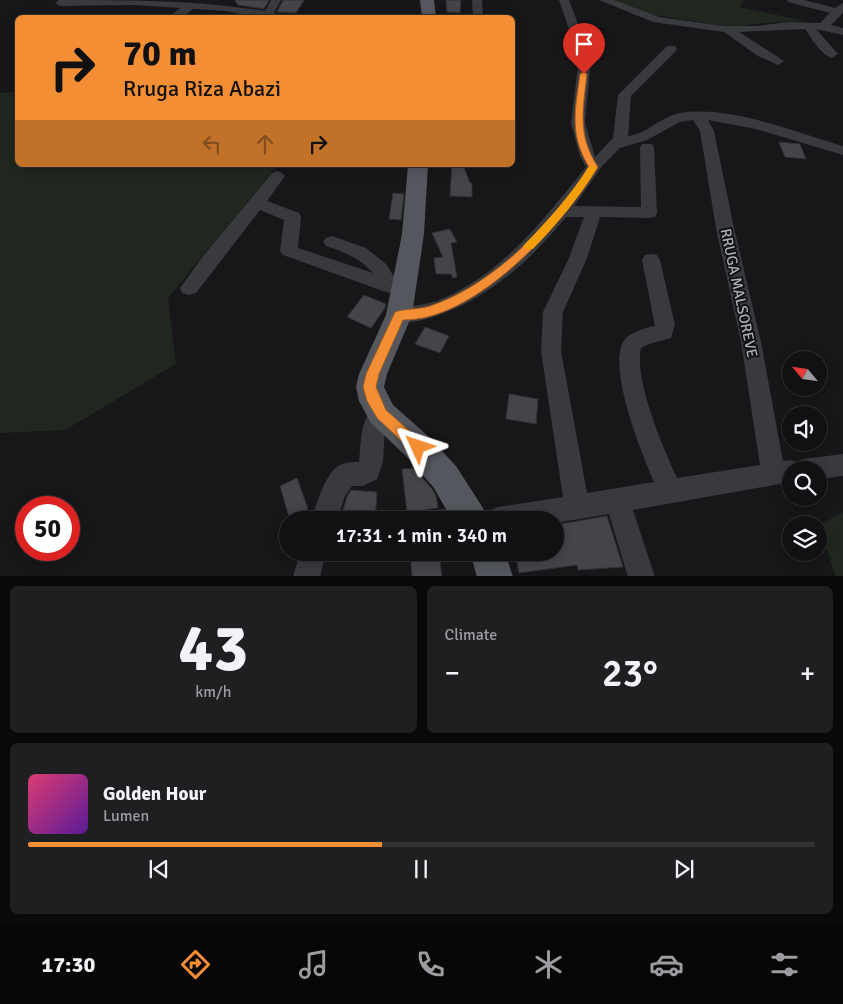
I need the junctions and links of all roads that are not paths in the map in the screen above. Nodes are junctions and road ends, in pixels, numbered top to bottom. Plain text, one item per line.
1 (276, 0) edge
2 (427, 0) edge
3 (477, 0) edge
4 (564, 0) edge
5 (604, 0) edge
6 (792, 0) edge
7 (136, 1) edge
8 (75, 3) joint
9 (106, 3) junction
10 (191, 6) junction
11 (61, 8) dead end
12 (840, 9) edge
13 (93, 14) dead end
14 (178, 15) edge
15 (268, 15) joint
16 (429, 15) edge
17 (478, 15) edge
18 (809, 26) junction
19 (822, 26) junction
20 (727, 29) junction
21 (843, 32) edge
22 (672, 49) dead end
23 (832, 54) dead end
24 (778, 61) dead end
25 (698, 116) junction
26 (618, 143) junction
27 (647, 147) dead end
28 (843, 151) edge
29 (418, 167) edge
30 (594, 167) junction
31 (276, 176) dead end
32 (257, 203) junction
33 (561, 211) junction
34 (593, 212) junction
35 (332, 242) dead end
36 (651, 260) dead end
37 (189, 288) dead end
38 (398, 297) junction
39 (382, 414) junction
40 (843, 465) edge
41 (827, 467) edge
42 (782, 473) edge
43 (670, 491) junction
44 (617, 500) junction
45 (577, 506) junction
46 (327, 511) edge
47 (466, 511) edge
48 (549, 511) edge
49 (310, 561) edge
50 (491, 561) edge
51 (306, 576) edge
52 (495, 576) edge
53 (642, 576) edge

1 - 15 street
2 - 16 main road
3 - 17 street
4 - 30 street
5 - 20 street
6 - 12 street
7 - 9 street
7 - 10 street
8 - 9 street
8 - 11 street
9 - 13 street
10 - 14 street
10 - 15 street
12 - 19 street
18 - 19 street
18 - 20 street
18 - 23 street
19 - 21 street
20 - 24 street
22 - 26 street
25 - 26 street
25 - 28 street
25 - 42 street, RRUGA MALSOREVE
26 - 30 street
27 - 34 street
29 - 38 main road
30 - 33 street
31 - 32 street
32 - 37 street
32 - 38 street
33 - 34 street
33 - 38 street
34 - 45 street
35 - 38 street
36 - 43 street
38 - 39 main road
39 - 46 street
39 - 47 main road
40 - 41 street
42 - 43 street
43 - 44 street
44 - 45 street
44 - 53 street
45 - 48 street
49 - 51 street
50 - 52 main road

